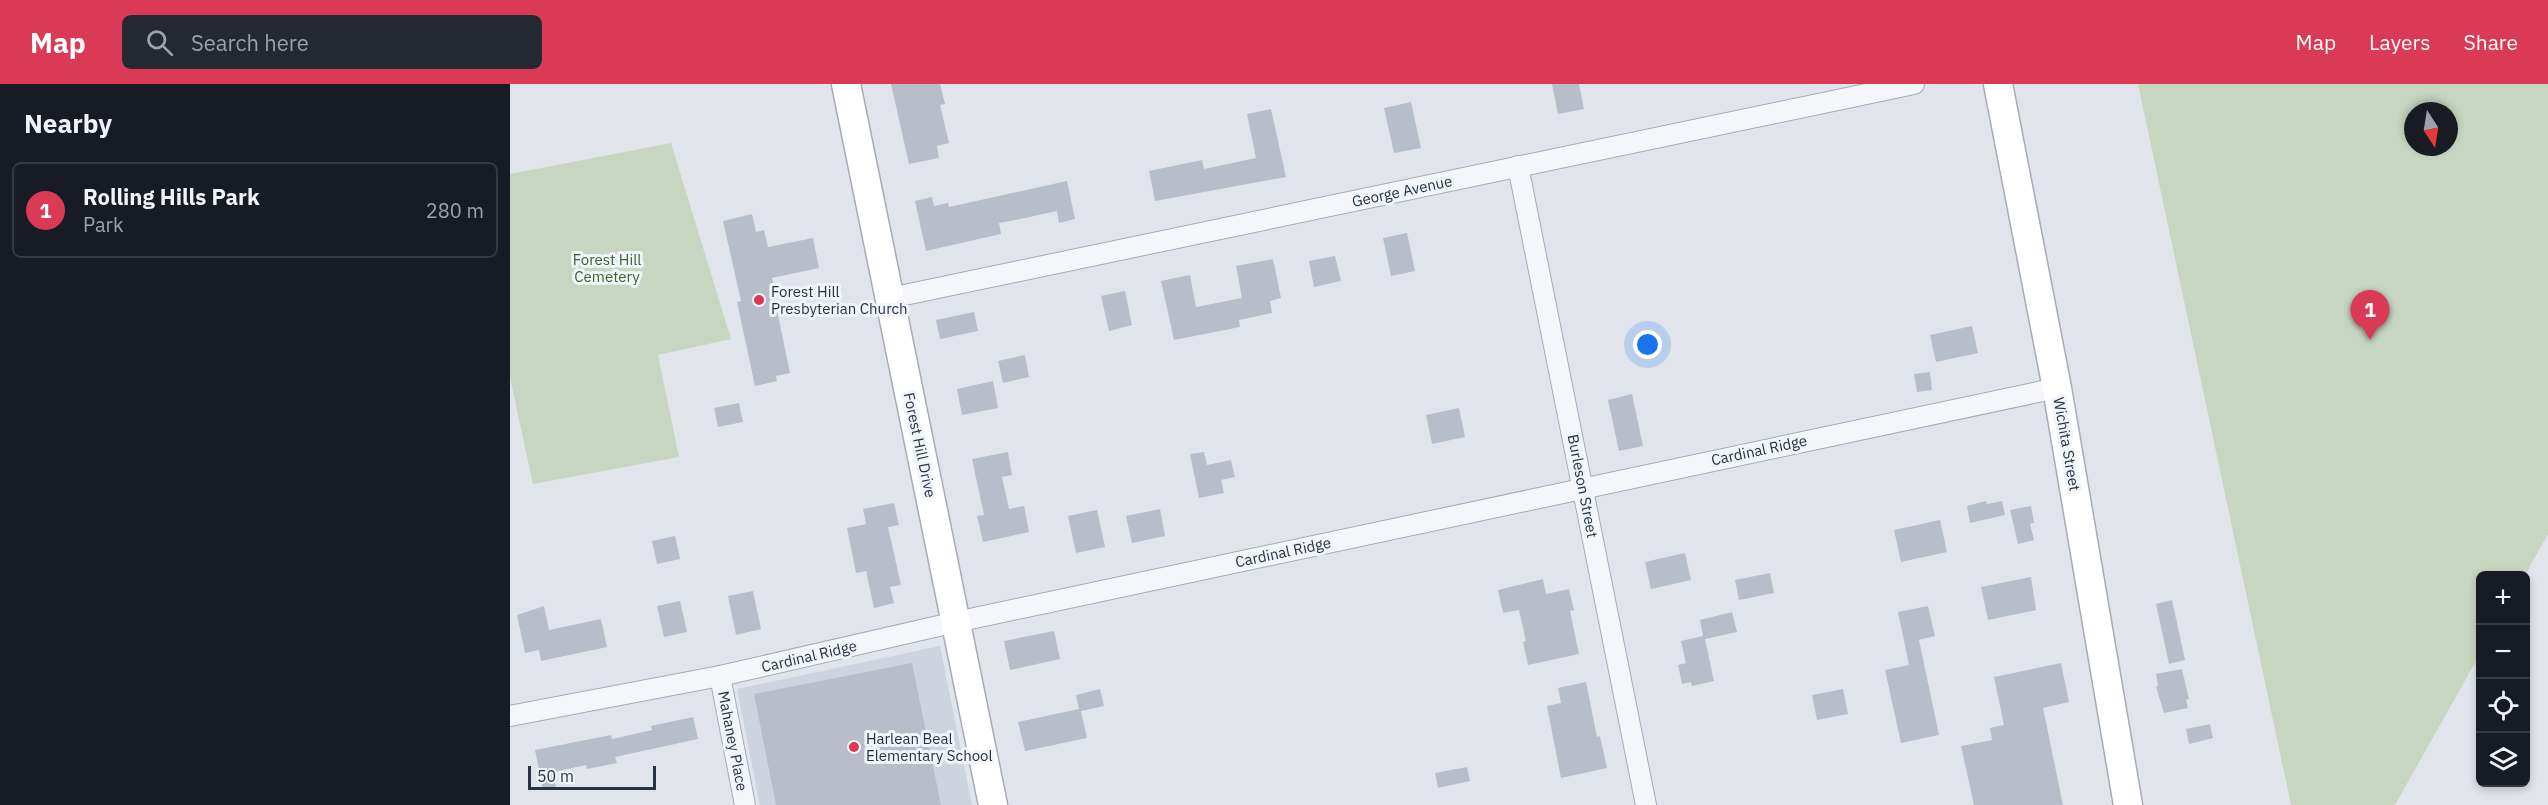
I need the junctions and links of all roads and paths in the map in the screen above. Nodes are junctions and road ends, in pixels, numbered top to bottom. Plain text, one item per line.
1 (846, 84) edge
2 (1914, 84) edge
3 (1998, 84) edge
4 (1518, 166) junction
5 (890, 298) junction
6 (2057, 388) junction
7 (1584, 487) junction
8 (956, 622) junction
9 (720, 676) junction
10 (510, 716) edge
11 (745, 805) edge
12 (993, 805) edge
13 (1646, 805) edge
14 (2128, 805) edge

1 - 5 street, Forest Hill Drive
2 - 4 street, George Avenue
3 - 6 street, Wichita Street
4 - 5 street, George Avenue
4 - 7 street, Burleson Street
5 - 8 street, Forest Hill Drive
6 - 7 street, Cardinal Ridge
6 - 14 street, Wichita Street
7 - 8 street, Cardinal Ridge
7 - 13 street, Burleson Street
8 - 9 street, Cardinal Ridge
8 - 12 street, Forest Hill Drive
9 - 10 street, Cardinal Ridge
9 - 11 street, Mahaney Place

